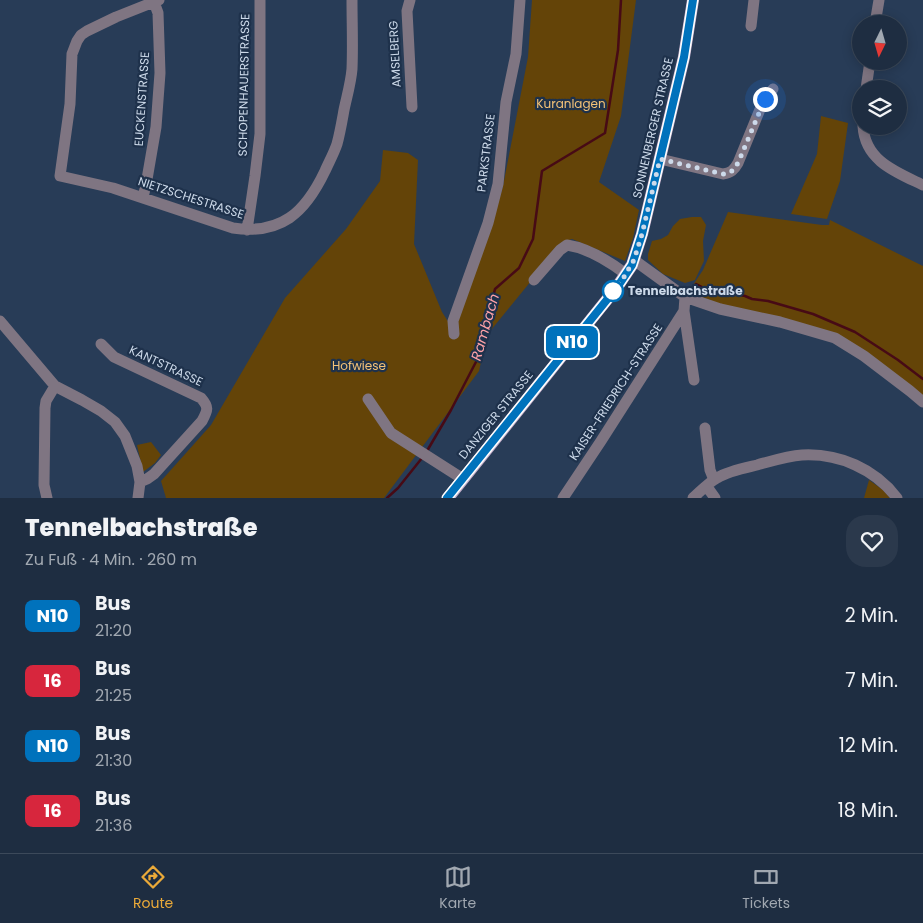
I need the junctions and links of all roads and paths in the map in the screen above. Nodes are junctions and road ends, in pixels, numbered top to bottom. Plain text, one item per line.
1 (260, 0) edge
2 (352, 0) edge
3 (410, 0) edge
4 (520, 0) edge
5 (693, 0) edge
6 (754, 0) edge
7 (879, 0) edge
8 (157, 1) edge
9 (876, 15) edge
10 (751, 26) dead end
11 (773, 89) dead end
12 (412, 107) dead end
13 (865, 135) edge
14 (660, 159) junction
15 (923, 185) edge
16 (142, 197) junction
17 (247, 230) junction
18 (634, 260) junction
19 (626, 274) junction
20 (534, 280) dead end
21 (685, 298) junction
22 (684, 310) junction
23 (0, 321) edge
24 (454, 334) dead end
25 (100, 344) dead end
26 (694, 380) dead end
27 (55, 386) junction
28 (368, 399) dead end
29 (923, 402) edge
30 (705, 428) dead end
31 (463, 479) junction
32 (140, 482) junction
33 (710, 483) junction
34 (47, 498) edge
35 (138, 498) edge
36 (448, 498) edge
37 (563, 498) edge
38 (693, 498) edge
39 (714, 498) edge
40 (897, 498) edge

1 - 17 street, SCHOPENHAUERSTRASSE
2 - 17 street, NIETZSCHESTRASSE
3 - 12 street, AMSELBERG
4 - 24 street, PARKSTRASSE
5 - 14 main road, SONNENBERGER STRASSE
6 - 10 street
7 - 9 street
8 - 16 street, EUCKENSTRASSE
8 - 16 street, NIETZSCHESTRASSE
11 - 14 street
13 - 15 street
14 - 18 main road, SONNENBERGER STRASSE
16 - 17 street, NIETZSCHESTRASSE
18 - 19 main road, DANZIGER STRASSE
18 - 21 street
19 - 20 street
19 - 31 main road, DANZIGER STRASSE
21 - 22 street, KAISER-FRIEDRICH-STRASSE
21 - 29 street
22 - 26 street
22 - 37 street, KAISER-FRIEDRICH-STRASSE
23 - 27 street
25 - 32 street, KANTSTRASSE
27 - 32 street
27 - 34 street
28 - 31 street, DANZIGER STRASSE
30 - 33 street
31 - 36 main road, DANZIGER STRASSE
32 - 35 street
33 - 38 street
33 - 39 street
33 - 40 street

